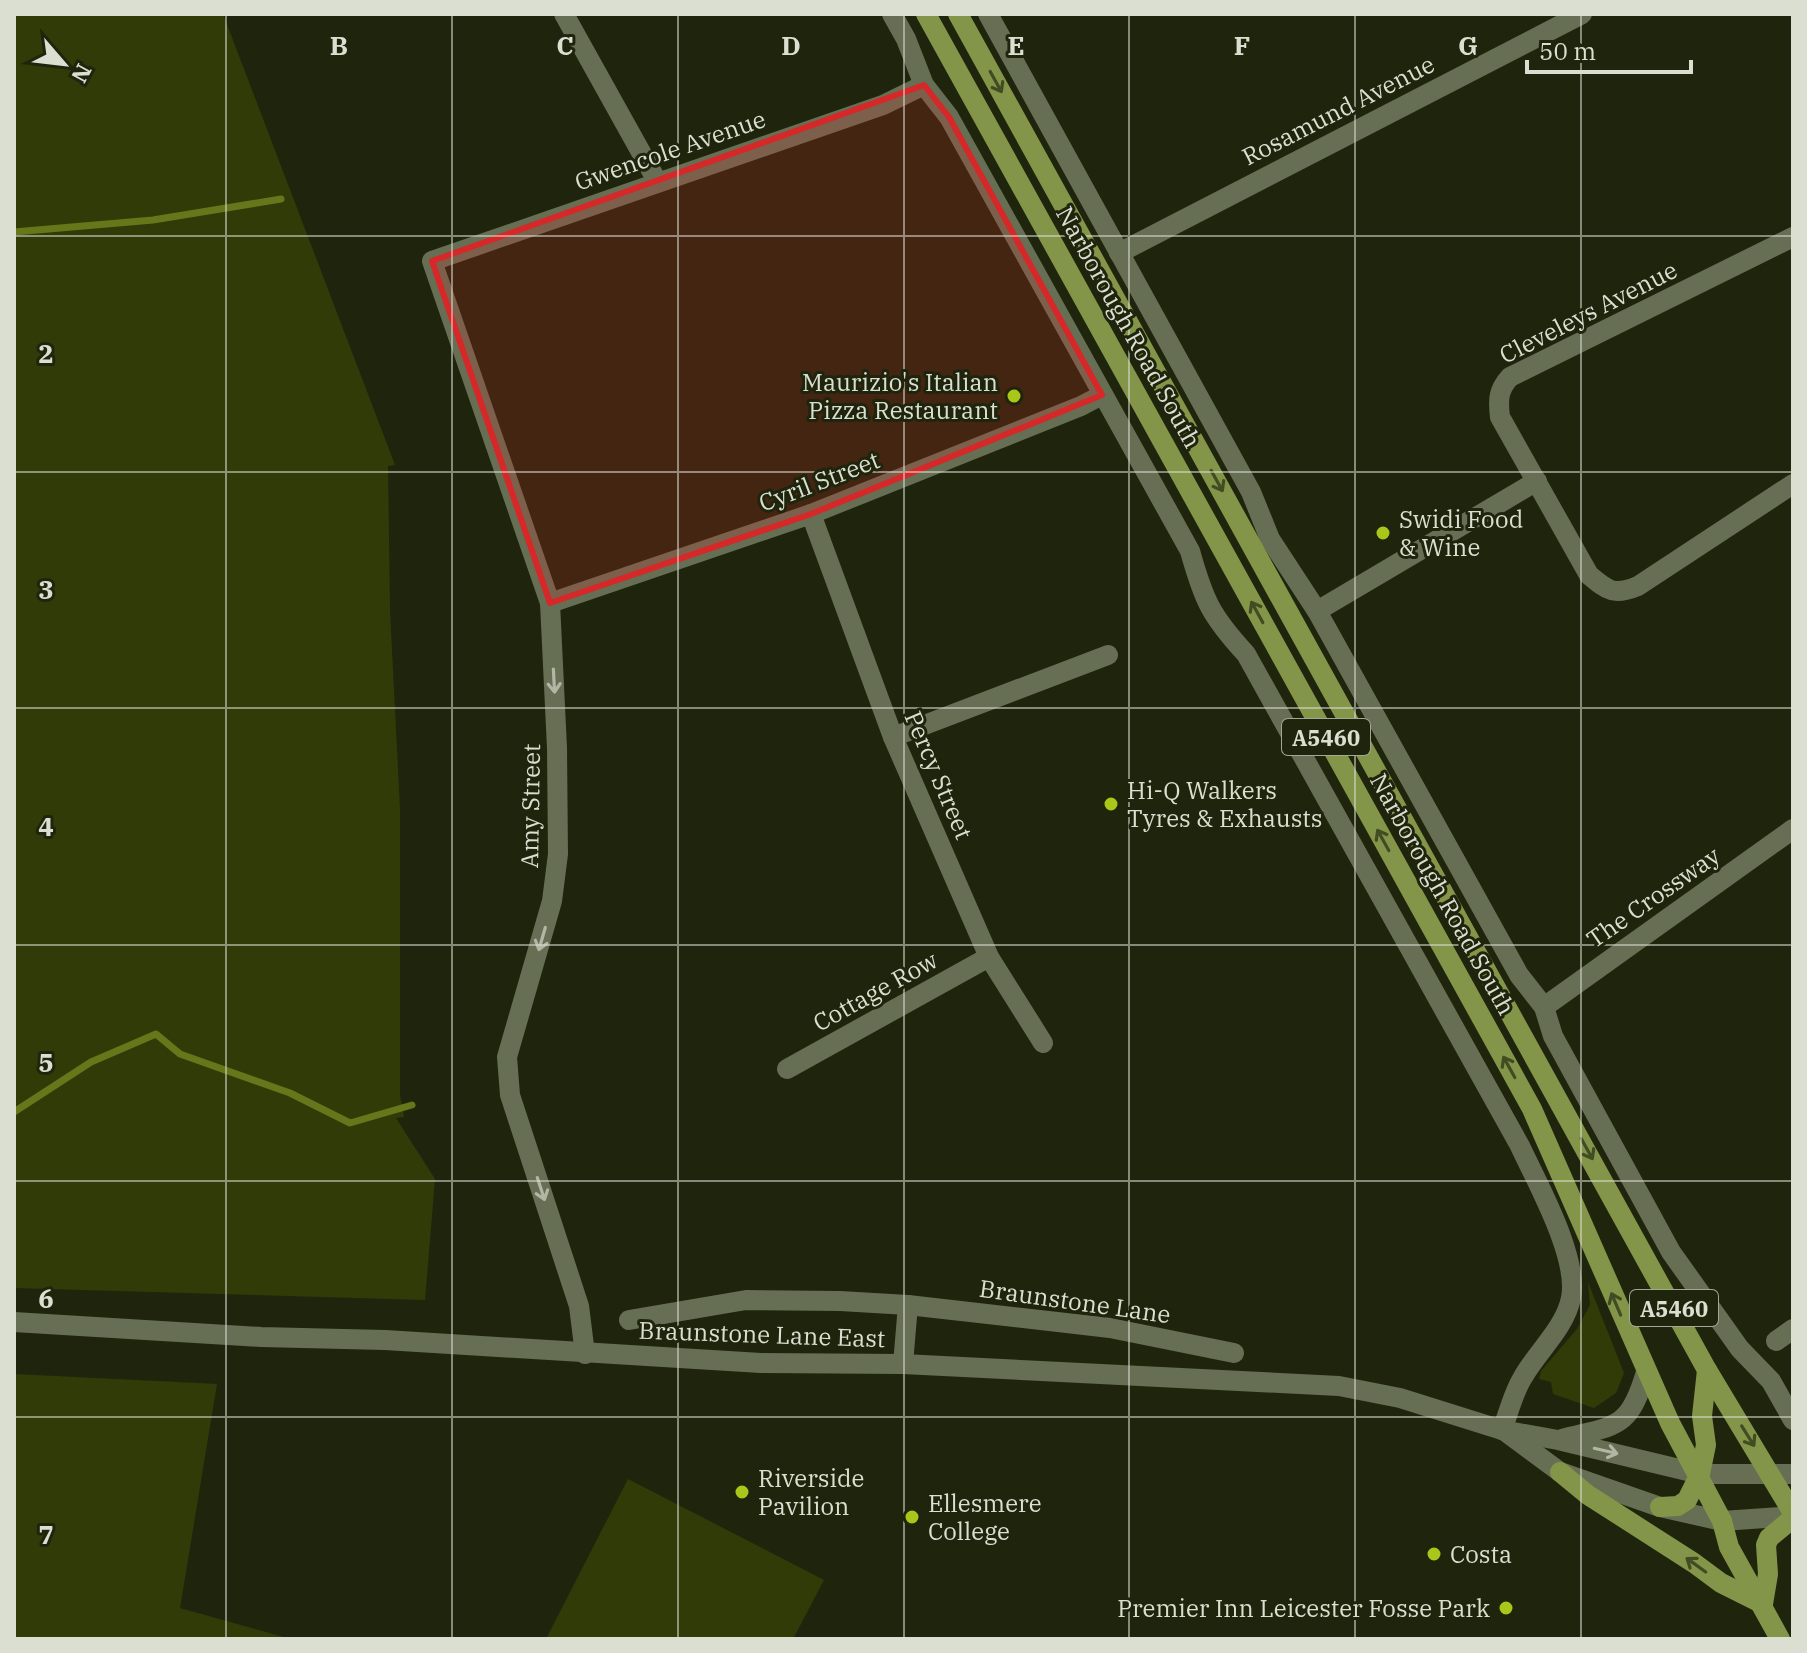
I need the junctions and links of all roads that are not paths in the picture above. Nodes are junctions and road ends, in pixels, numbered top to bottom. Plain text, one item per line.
1 (564, 14) edge
2 (892, 14) edge
3 (926, 14) edge
4 (958, 14) edge
5 (988, 14) edge
6 (1582, 14) edge
7 (924, 85) junction
8 (657, 181) junction
9 (1793, 237) edge
10 (1119, 253) junction
11 (432, 261) joint
12 (1102, 395) junction
13 (1537, 481) junction
14 (1793, 484) edge
15 (811, 514) junction
16 (550, 603) junction
17 (1317, 611) junction
18 (1108, 655) dead end
19 (893, 737) junction
20 (1793, 829) edge
21 (989, 957) junction
22 (1544, 1007) junction
23 (1043, 1043) dead end
24 (787, 1069) dead end
25 (1630, 1174) junction
26 (1641, 1247) junction
27 (908, 1305) junction
28 (629, 1320) dead end
29 (14, 1322) edge
30 (1234, 1353) dead end
31 (585, 1354) junction
32 (903, 1364) junction
33 (1707, 1370) junction
34 (1646, 1372) junction
35 (1771, 1381) junction
36 (1793, 1386) edge
37 (1793, 1420) edge
38 (1502, 1430) junction
39 (1558, 1440) junction
40 (1560, 1472) junction
41 (1700, 1474) junction
42 (1772, 1474) junction
43 (1793, 1474) edge
44 (1660, 1507) junction
45 (1793, 1516) edge
46 (1722, 1521) junction
47 (1763, 1604) junction
48 (1780, 1639) edge

1 - 8 street
2 - 7 street
34 -> 3 main road, Narborough Road South / A5460
4 -> 26 main road, Narborough Road South / A5460
5 - 10 street, Narborough Road South
6 - 10 street, Rosamund Avenue
7 - 8 street, Gwencole Avenue
7 - 12 street
8 - 11 street, Gwencole Avenue
9 - 13 street, Cleveleys Avenue
10 - 17 street, Narborough Road South
11 - 16 street, Amy Street
12 - 15 street, Cyril Street
12 - 38 street
13 - 14 street, Cleveleys Avenue
13 - 17 street
15 - 16 street, Cyril Street
15 - 19 street, Percy Street
16 -> 31 street, Amy Street
17 - 22 street, Narborough Road South
18 - 19 street
19 - 21 street, Percy Street
20 - 22 street, The Crossway
21 - 23 street, Percy Street
21 - 24 street, Cottage Row
22 - 25 street, Narborough Road South
25 - 26 street, Narborough Road South
25 - 35 street, Narborough Road South
26 - 33 main road, Narborough Road South / A5460
27 - 28 street, Braunstone Lane
27 - 30 street, Braunstone Lane
27 - 32 street
29 - 31 street, Braunstone Lane East
31 - 32 street, Braunstone Lane East
32 - 38 street, Braunstone Lane East
33 - 41 main road
33 -> 42 main road, Narborough Road South / A5460
34 - 39 street
34 - 41 main road, Narborough Road South / A5460
35 - 36 street
35 - 37 street, Narborough Road South
38 - 39 street, Braunstone Lane East
38 - 40 street, Braunstone Lane East
39 -> 41 street, Braunstone Lane East
40 - 44 street, Braunstone Lane East
47 -> 40 main road
41 - 42 street, Braunstone Lane East
41 - 44 main road
41 - 46 main road, Narborough Road South / A5460
42 - 43 street
42 - 45 main road, Narborough Road South / A5460
44 - 46 street, Braunstone Lane East
45 - 46 street, Braunstone Lane East
45 - 47 main road
46 - 47 main road, A5460
47 - 48 main road, A5460

